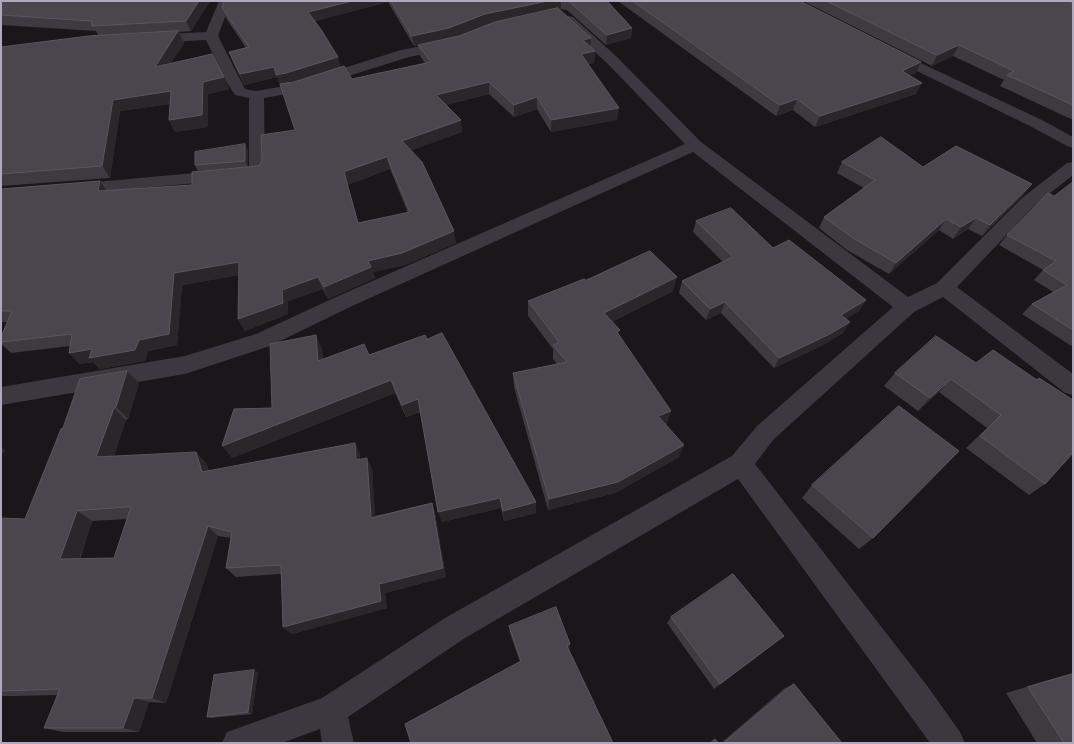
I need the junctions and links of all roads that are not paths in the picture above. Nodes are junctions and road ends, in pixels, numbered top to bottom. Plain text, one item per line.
1 (225, 1) edge
2 (554, 15) edge
3 (211, 36) junction
4 (140, 40) edge
5 (462, 41) edge
6 (883, 50) edge
7 (256, 95) junction
8 (1073, 143) edge
9 (695, 145) junction
10 (1073, 167) edge
11 (55, 190) edge
12 (944, 288) junction
13 (907, 307) junction
14 (1073, 386) edge
15 (1, 396) edge
16 (740, 464) junction
17 (331, 710) junction
18 (238, 743) edge
19 (338, 743) edge
20 (949, 743) edge

1 - 3 street
2 - 9 street
3 - 4 street
3 - 7 street
5 - 7 street
6 - 8 street
7 - 11 street
9 - 13 street
9 - 15 street
10 - 12 street
12 - 13 street
12 - 14 street
13 - 16 street
16 - 17 street
16 - 20 street
17 - 18 street
17 - 19 street

